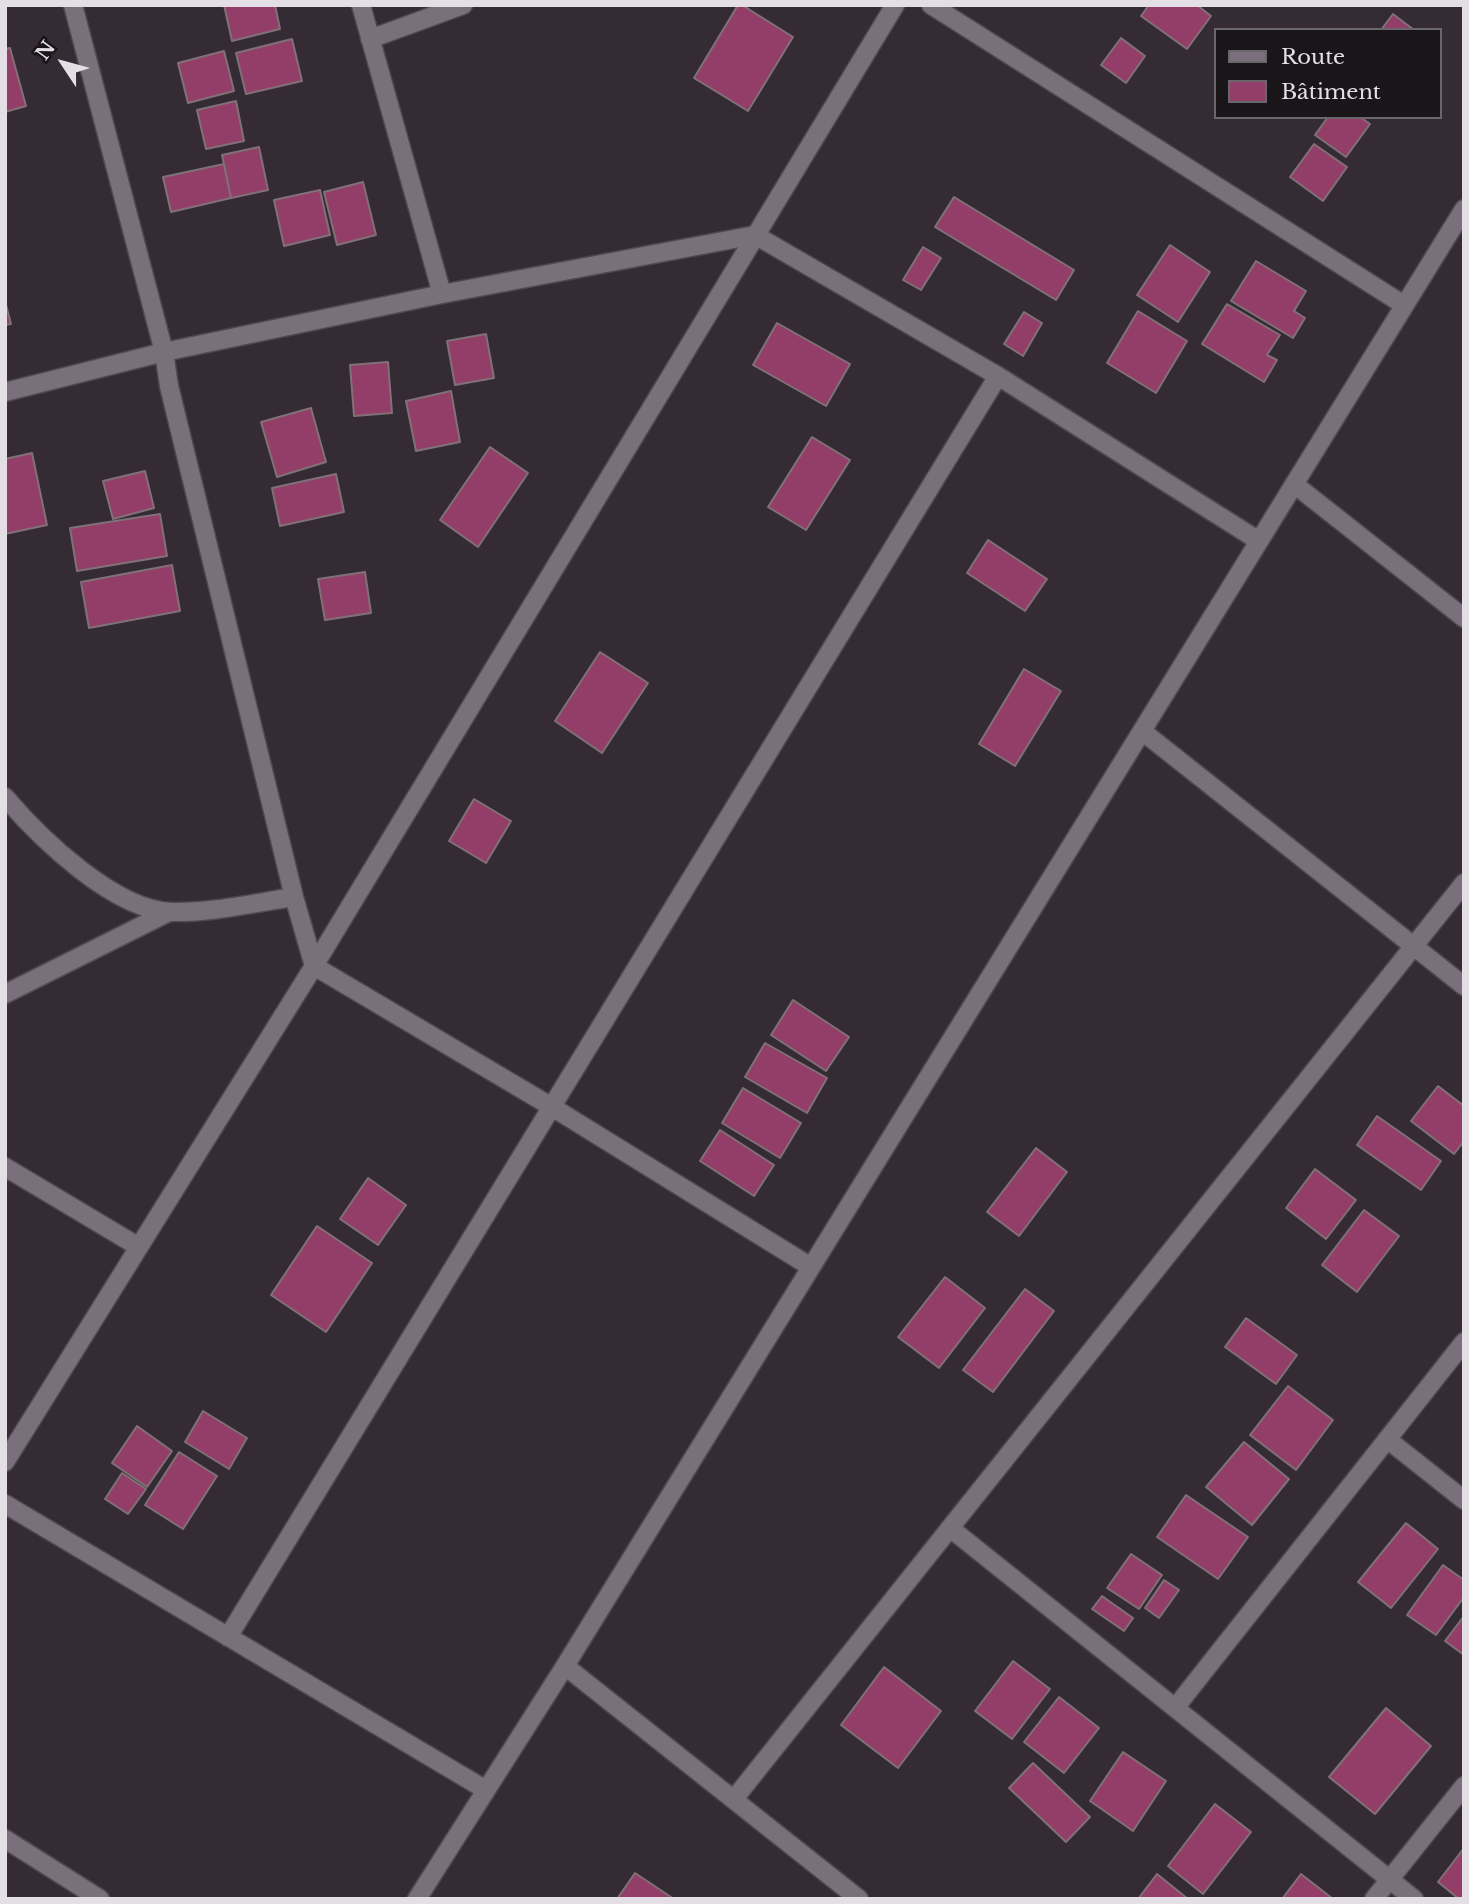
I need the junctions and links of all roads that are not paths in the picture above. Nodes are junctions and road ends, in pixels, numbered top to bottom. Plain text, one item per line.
1 (73, 5) edge
2 (361, 5) edge
3 (463, 5) edge
4 (895, 5) edge
5 (931, 5) edge
6 (370, 39) junction
7 (1464, 209) edge
8 (755, 235) junction
9 (442, 294) junction
10 (1404, 305) junction
11 (164, 352) junction
12 (998, 376) junction
13 (5, 392) edge
14 (1294, 484) junction
15 (1259, 541) junction
16 (1464, 618) edge
17 (1142, 732) junction
18 (5, 797) edge
19 (1464, 883) edge
20 (294, 897) junction
21 (169, 912) junction
22 (1413, 946) junction
23 (314, 967) junction
24 (1464, 986) edge
25 (5, 994) edge
26 (552, 1107) junction
27 (5, 1167) edge
28 (139, 1247) junction
29 (811, 1267) junction
30 (1464, 1342) edge
31 (1387, 1439) junction
32 (5, 1462) edge
33 (1464, 1500) edge
34 (5, 1504) edge
35 (950, 1528) junction
36 (228, 1637) junction
37 (565, 1666) junction
38 (1175, 1708) junction
39 (1464, 1786) edge
40 (486, 1790) junction
41 (734, 1800) junction
42 (5, 1839) edge
43 (1390, 1879) junction
44 (100, 1899) edge
45 (417, 1899) edge
46 (859, 1899) edge
47 (1374, 1899) edge
48 (1414, 1899) edge

1 - 11 street
2 - 6 street
3 - 6 street
4 - 8 street
5 - 10 street
6 - 9 street
7 - 10 street
8 - 9 street
8 - 12 street
8 - 23 street
9 - 11 street
10 - 14 street
11 - 13 street
11 - 20 street
12 - 15 street
12 - 26 street
14 - 15 street
14 - 16 street
15 - 17 street
17 - 22 street
17 - 29 street
18 - 21 street
19 - 22 street
20 - 21 street
20 - 23 street
21 - 25 street
22 - 24 street
22 - 35 street
23 - 26 street
23 - 28 street
26 - 29 street
26 - 36 street
27 - 28 street
28 - 32 street
29 - 37 street
30 - 31 street
31 - 33 street
31 - 38 street
34 - 36 street
35 - 38 street
35 - 41 street
36 - 40 street
37 - 40 street
37 - 41 street
38 - 43 street
39 - 43 street
40 - 45 street
41 - 46 street
42 - 44 street
43 - 47 street
43 - 48 street

